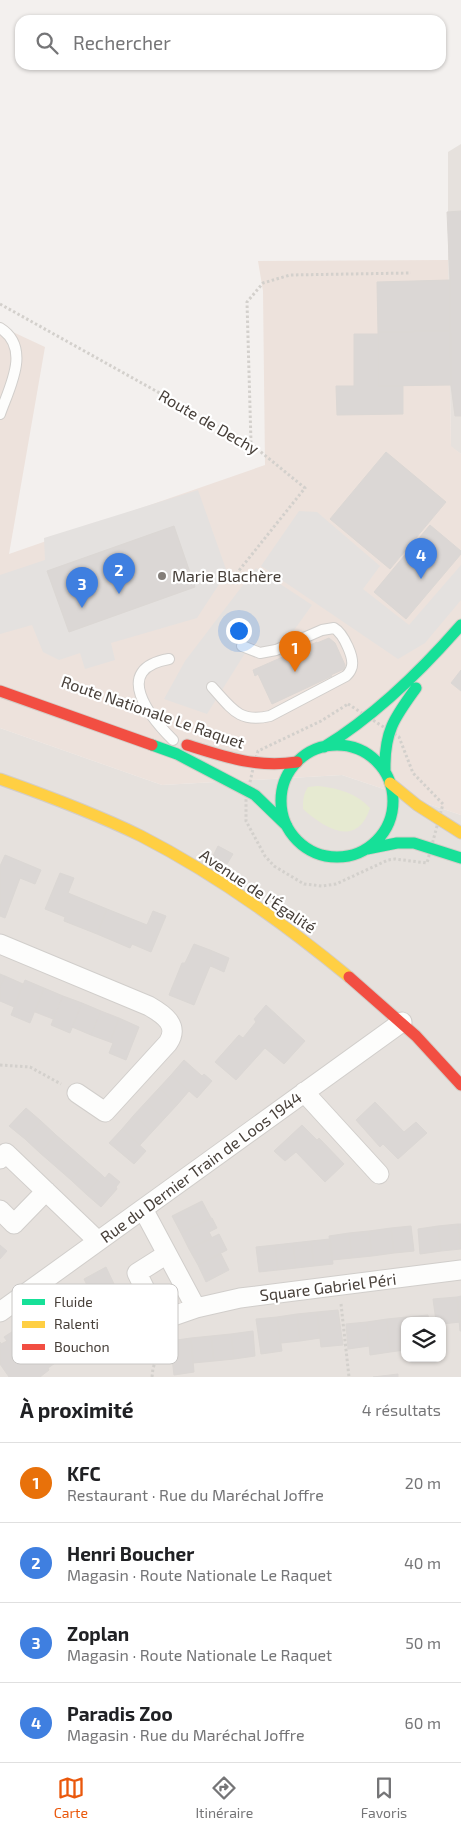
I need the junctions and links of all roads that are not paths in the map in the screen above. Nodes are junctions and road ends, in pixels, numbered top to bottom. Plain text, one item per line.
1 (0, 328) edge
2 (0, 414) edge
3 (457, 629) edge
4 (242, 646) dead end
5 (169, 659) dead end
6 (212, 687) dead end
7 (0, 691) edge
8 (151, 732) dead end
9 (173, 740) junction
10 (324, 747) junction
11 (297, 762) junction
12 (384, 771) junction
13 (0, 779) edge
14 (390, 783) junction
15 (287, 826) junction
16 (461, 833) edge
17 (367, 849) junction
18 (461, 858) edge
19 (0, 944) edge
20 (402, 1022) junction
21 (461, 1085) edge
22 (304, 1092) junction
23 (77, 1093) road end
24 (0, 1159) edge
25 (379, 1174) dead end
26 (46, 1191) junction
27 (143, 1209) junction
28 (0, 1210) edge
29 (98, 1241) junction
30 (167, 1254) junction
31 (461, 1270) edge
32 (39, 1284) edge
33 (142, 1284) edge
34 (12, 1303) edge
35 (196, 1308) junction
36 (0, 1312) edge
37 (178, 1314) edge

1 - 2 lane
3 - 10 main road
3 - 12 main road
4 - 6 lane
5 - 9 lane
7 - 15 main road, Route Nationale Le Raquet
8 - 9 main road, Route Nationale Le Raquet
9 - 11 main road, Route Nationale Le Raquet
10 - 11 main road
10 - 12 main road
11 - 15 main road
12 - 14 main road
13 - 20 main road, Avenue de l'Égalité
14 - 16 main road
14 - 17 main road
15 - 17 main road
17 - 18 main road
19 - 23 street
20 - 21 main road, Avenue de l'Égalité
20 - 22 street, Rue du Dernier Train de Loos 1944
22 - 25 street
22 - 27 street, Rue du Dernier Train de Loos 1944
24 - 26 street
26 - 28 street
26 - 29 street
27 - 29 street, Rue du Dernier Train de Loos 1944
27 - 30 street
29 - 32 street, Rue du Dernier Train de Loos 1944
30 - 33 street, Square Gabriel Péri
30 - 35 street
31 - 35 street, Square Gabriel Péri
34 - 36 street, Rue du Dernier Train de Loos 1944
35 - 37 street, Square Gabriel Péri

